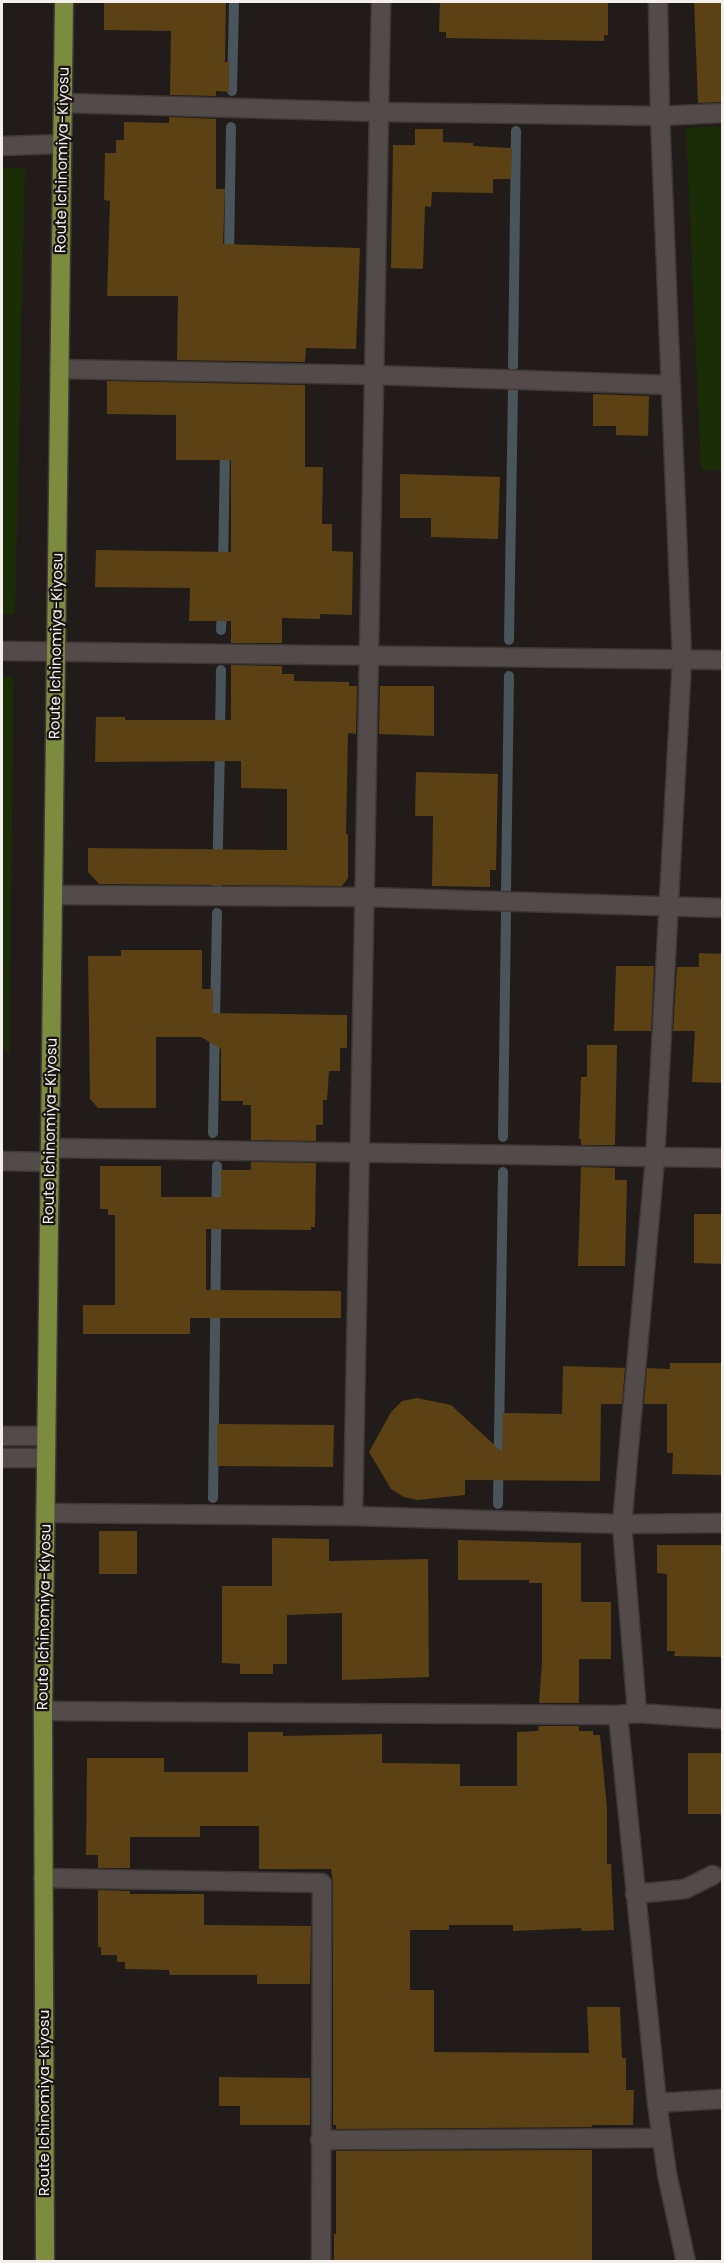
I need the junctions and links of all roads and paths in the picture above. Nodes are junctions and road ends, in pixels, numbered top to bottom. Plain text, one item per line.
1 (64, 2) edge
2 (381, 2) edge
3 (658, 2) edge
4 (63, 103) junction
5 (378, 112) junction
6 (723, 113) edge
7 (660, 116) junction
8 (62, 144) junction
9 (2, 146) edge
10 (59, 369) junction
11 (374, 375) junction
12 (671, 385) junction
13 (2, 651) edge
14 (56, 651) junction
15 (369, 654) junction
16 (682, 659) junction
17 (723, 660) edge
18 (53, 895) junction
19 (365, 897) junction
20 (670, 908) junction
21 (723, 909) edge
22 (359, 1152) junction
23 (50, 1155) junction
24 (723, 1158) edge
25 (655, 1159) junction
26 (2, 1161) edge
27 (2, 1436) edge
28 (46, 1436) junction
29 (2, 1458) edge
30 (46, 1458) junction
31 (45, 1513) junction
32 (353, 1516) junction
33 (723, 1523) edge
34 (621, 1524) junction
35 (43, 1711) junction
36 (637, 1713) junction
37 (618, 1715) junction
38 (723, 1719) edge
39 (713, 1875) dead end
40 (43, 1878) junction
41 (635, 1894) junction
42 (723, 2099) edge
43 (657, 2103) junction
44 (662, 2139) junction
45 (320, 2140) junction
46 (45, 2262) edge
47 (321, 2262) edge
48 (686, 2262) edge

1 - 4 main road, Route Ichinomiya-Kiyosu
2 - 5 street
3 - 7 street
4 - 5 street
4 - 8 main road, Route Ichinomiya-Kiyosu
5 - 7 street
5 - 11 street
6 - 7 street
7 - 12 street
8 - 9 street
8 - 10 main road, Route Ichinomiya-Kiyosu
10 - 11 street
10 - 14 main road, Route Ichinomiya-Kiyosu
11 - 12 street
11 - 15 street
12 - 16 street
13 - 14 street
14 - 15 street
14 - 18 main road, Route Ichinomiya-Kiyosu
15 - 16 street
15 - 19 street
16 - 17 street
16 - 20 street
18 - 19 street
18 - 23 main road, Route Ichinomiya-Kiyosu
19 - 20 street
19 - 22 street
20 - 21 street
20 - 25 street
22 - 23 street
22 - 25 street
22 - 32 street
23 - 26 street
23 - 28 main road, Route Ichinomiya-Kiyosu
24 - 25 street
25 - 34 street
27 - 28 street
28 - 30 main road, Route Ichinomiya-Kiyosu
29 - 30 street
30 - 31 main road, Route Ichinomiya-Kiyosu
31 - 32 street
31 - 35 main road, Route Ichinomiya-Kiyosu
32 - 34 street
33 - 34 street
34 - 36 street
35 - 37 street
35 - 40 main road, Route Ichinomiya-Kiyosu
36 - 37 street
36 - 38 street
37 - 41 street
39 - 41 street
40 - 45 street
40 - 46 main road, Route Ichinomiya-Kiyosu
41 - 43 street
42 - 43 street
43 - 44 street
44 - 45 street
44 - 48 street
45 - 47 street

